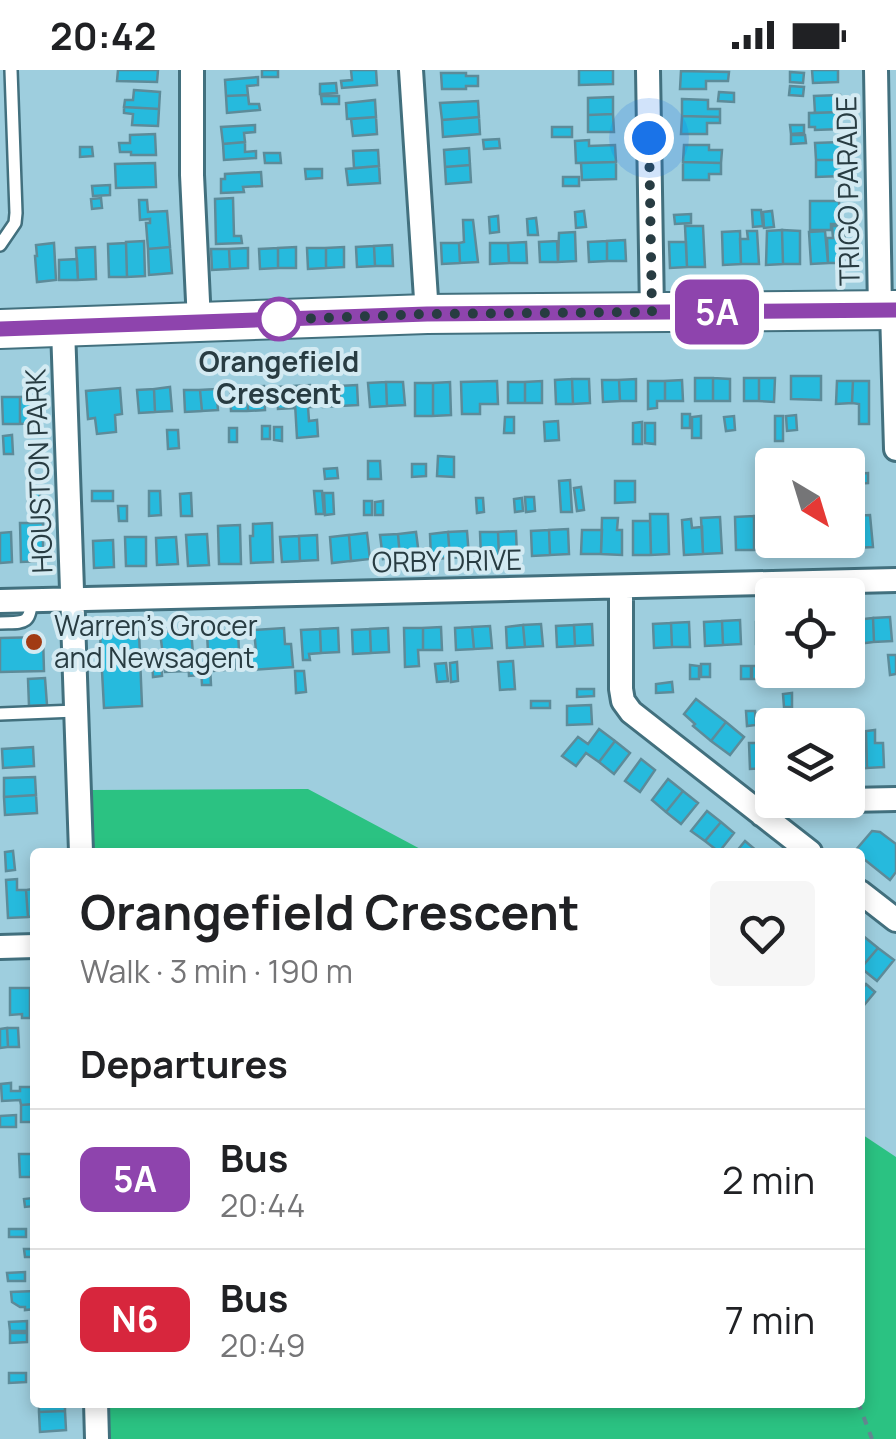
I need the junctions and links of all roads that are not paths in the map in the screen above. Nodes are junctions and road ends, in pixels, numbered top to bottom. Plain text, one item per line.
1 (12, 70) edge
2 (192, 70) edge
3 (411, 70) edge
4 (648, 70) edge
5 (876, 70) edge
6 (0, 245) edge
7 (889, 311) edge
8 (652, 312) junction
9 (427, 314) junction
10 (200, 322) junction
11 (63, 328) junction
12 (0, 329) edge
13 (896, 449) edge
14 (896, 580) edge
15 (621, 587) junction
16 (73, 599) junction
17 (31, 600) junction
18 (0, 601) edge
19 (0, 623) edge
20 (76, 711) junction
21 (0, 714) edge
22 (896, 799) edge
23 (865, 800) edge
24 (755, 810) edge
25 (766, 818) edge
26 (81, 848) edge
27 (805, 848) edge
28 (865, 896) edge
29 (896, 920) edge
30 (30, 946) edge
31 (0, 947) edge
32 (96, 1408) edge
33 (98, 1439) edge

1 - 6 lane
2 - 10 street
3 - 9 street
4 - 8 street
5 - 7 street, TRIGO PARADE
7 - 8 main road
7 - 13 street, TRIGO PARADE
8 - 9 main road
9 - 10 main road
10 - 11 main road
11 - 12 main road
11 - 16 street, HOUSTON PARK
14 - 15 street, ORBY DRIVE
15 - 16 street, ORBY DRIVE
15 - 24 street
16 - 17 street, ORBY DRIVE
16 - 20 street, HOUSTON PARK
17 - 18 street, ORBY DRIVE
17 - 19 lane
20 - 21 lane
20 - 26 street, HOUSTON PARK
22 - 23 street
25 - 27 street
28 - 29 street
30 - 31 street
32 - 33 street

